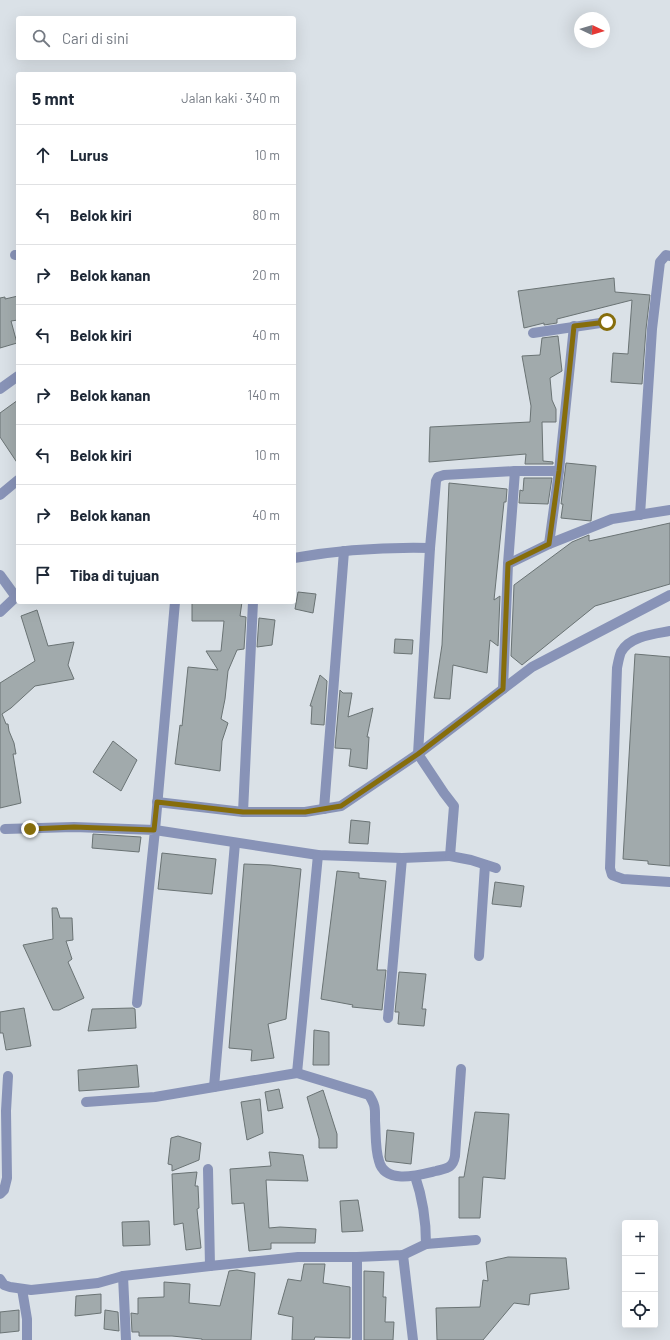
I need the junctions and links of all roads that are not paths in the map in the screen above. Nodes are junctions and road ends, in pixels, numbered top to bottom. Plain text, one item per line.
1 (670, 256) edge
2 (607, 322) dead end
3 (574, 326) junction
4 (533, 332) dead end
5 (16, 377) edge
6 (0, 388) edge
7 (515, 471) junction
8 (559, 471) junction
9 (16, 482) edge
10 (0, 494) edge
11 (670, 510) edge
12 (640, 515) junction
13 (549, 544) junction
14 (430, 548) junction
15 (344, 551) junction
16 (296, 558) edge
17 (508, 564) junction
18 (0, 576) edge
19 (16, 595) edge
20 (670, 595) edge
21 (16, 597) edge
22 (175, 604) edge
23 (253, 604) edge
24 (0, 612) edge
25 (670, 631) edge
26 (503, 689) junction
27 (418, 754) junction
28 (157, 802) junction
29 (324, 809) junction
30 (243, 812) junction
31 (5, 830) dead end
32 (154, 830) junction
33 (235, 843) junction
34 (318, 855) junction
35 (450, 856) junction
36 (402, 858) junction
37 (485, 865) junction
38 (496, 868) dead end
39 (670, 882) edge
40 (479, 956) dead end
41 (136, 1003) dead end
42 (388, 1018) dead end
43 (461, 1069) dead end
44 (297, 1073) junction
45 (8, 1076) dead end
46 (214, 1088) junction
47 (86, 1102) dead end
48 (208, 1169) dead end
49 (415, 1176) junction
50 (0, 1194) edge
51 (476, 1240) dead end
52 (426, 1244) junction
53 (403, 1255) junction
54 (357, 1257) junction
55 (210, 1266) junction
56 (123, 1276) junction
57 (1, 1284) edge
58 (22, 1289) junction
59 (27, 1340) edge
60 (126, 1340) edge
61 (357, 1340) edge
62 (413, 1340) edge

1 - 12 street
2 - 3 street
3 - 4 street
3 - 8 street
5 - 6 street
7 - 8 street
7 - 14 street
7 - 17 street
8 - 13 street
9 - 10 street
11 - 12 street
12 - 13 street
13 - 17 street
14 - 15 street
14 - 27 street
15 - 16 street
15 - 29 street
17 - 26 street
18 - 19 street
20 - 26 street
21 - 24 street
22 - 28 street
23 - 30 street
25 - 39 street
26 - 27 street
27 - 29 street
27 - 35 street
28 - 30 street
28 - 32 street
29 - 30 street
31 - 32 street
32 - 33 street
32 - 41 street
33 - 34 street
33 - 46 street
34 - 36 street
34 - 44 street
35 - 36 street
35 - 37 street
36 - 42 street
37 - 38 street
37 - 40 street
43 - 49 street
44 - 46 street
44 - 49 street
45 - 50 street
46 - 47 street
48 - 55 street
49 - 52 street
51 - 52 street
52 - 53 street
53 - 54 street
53 - 62 street
54 - 55 street
54 - 61 street
55 - 56 street
56 - 58 street
56 - 60 street
57 - 58 street
58 - 59 street

